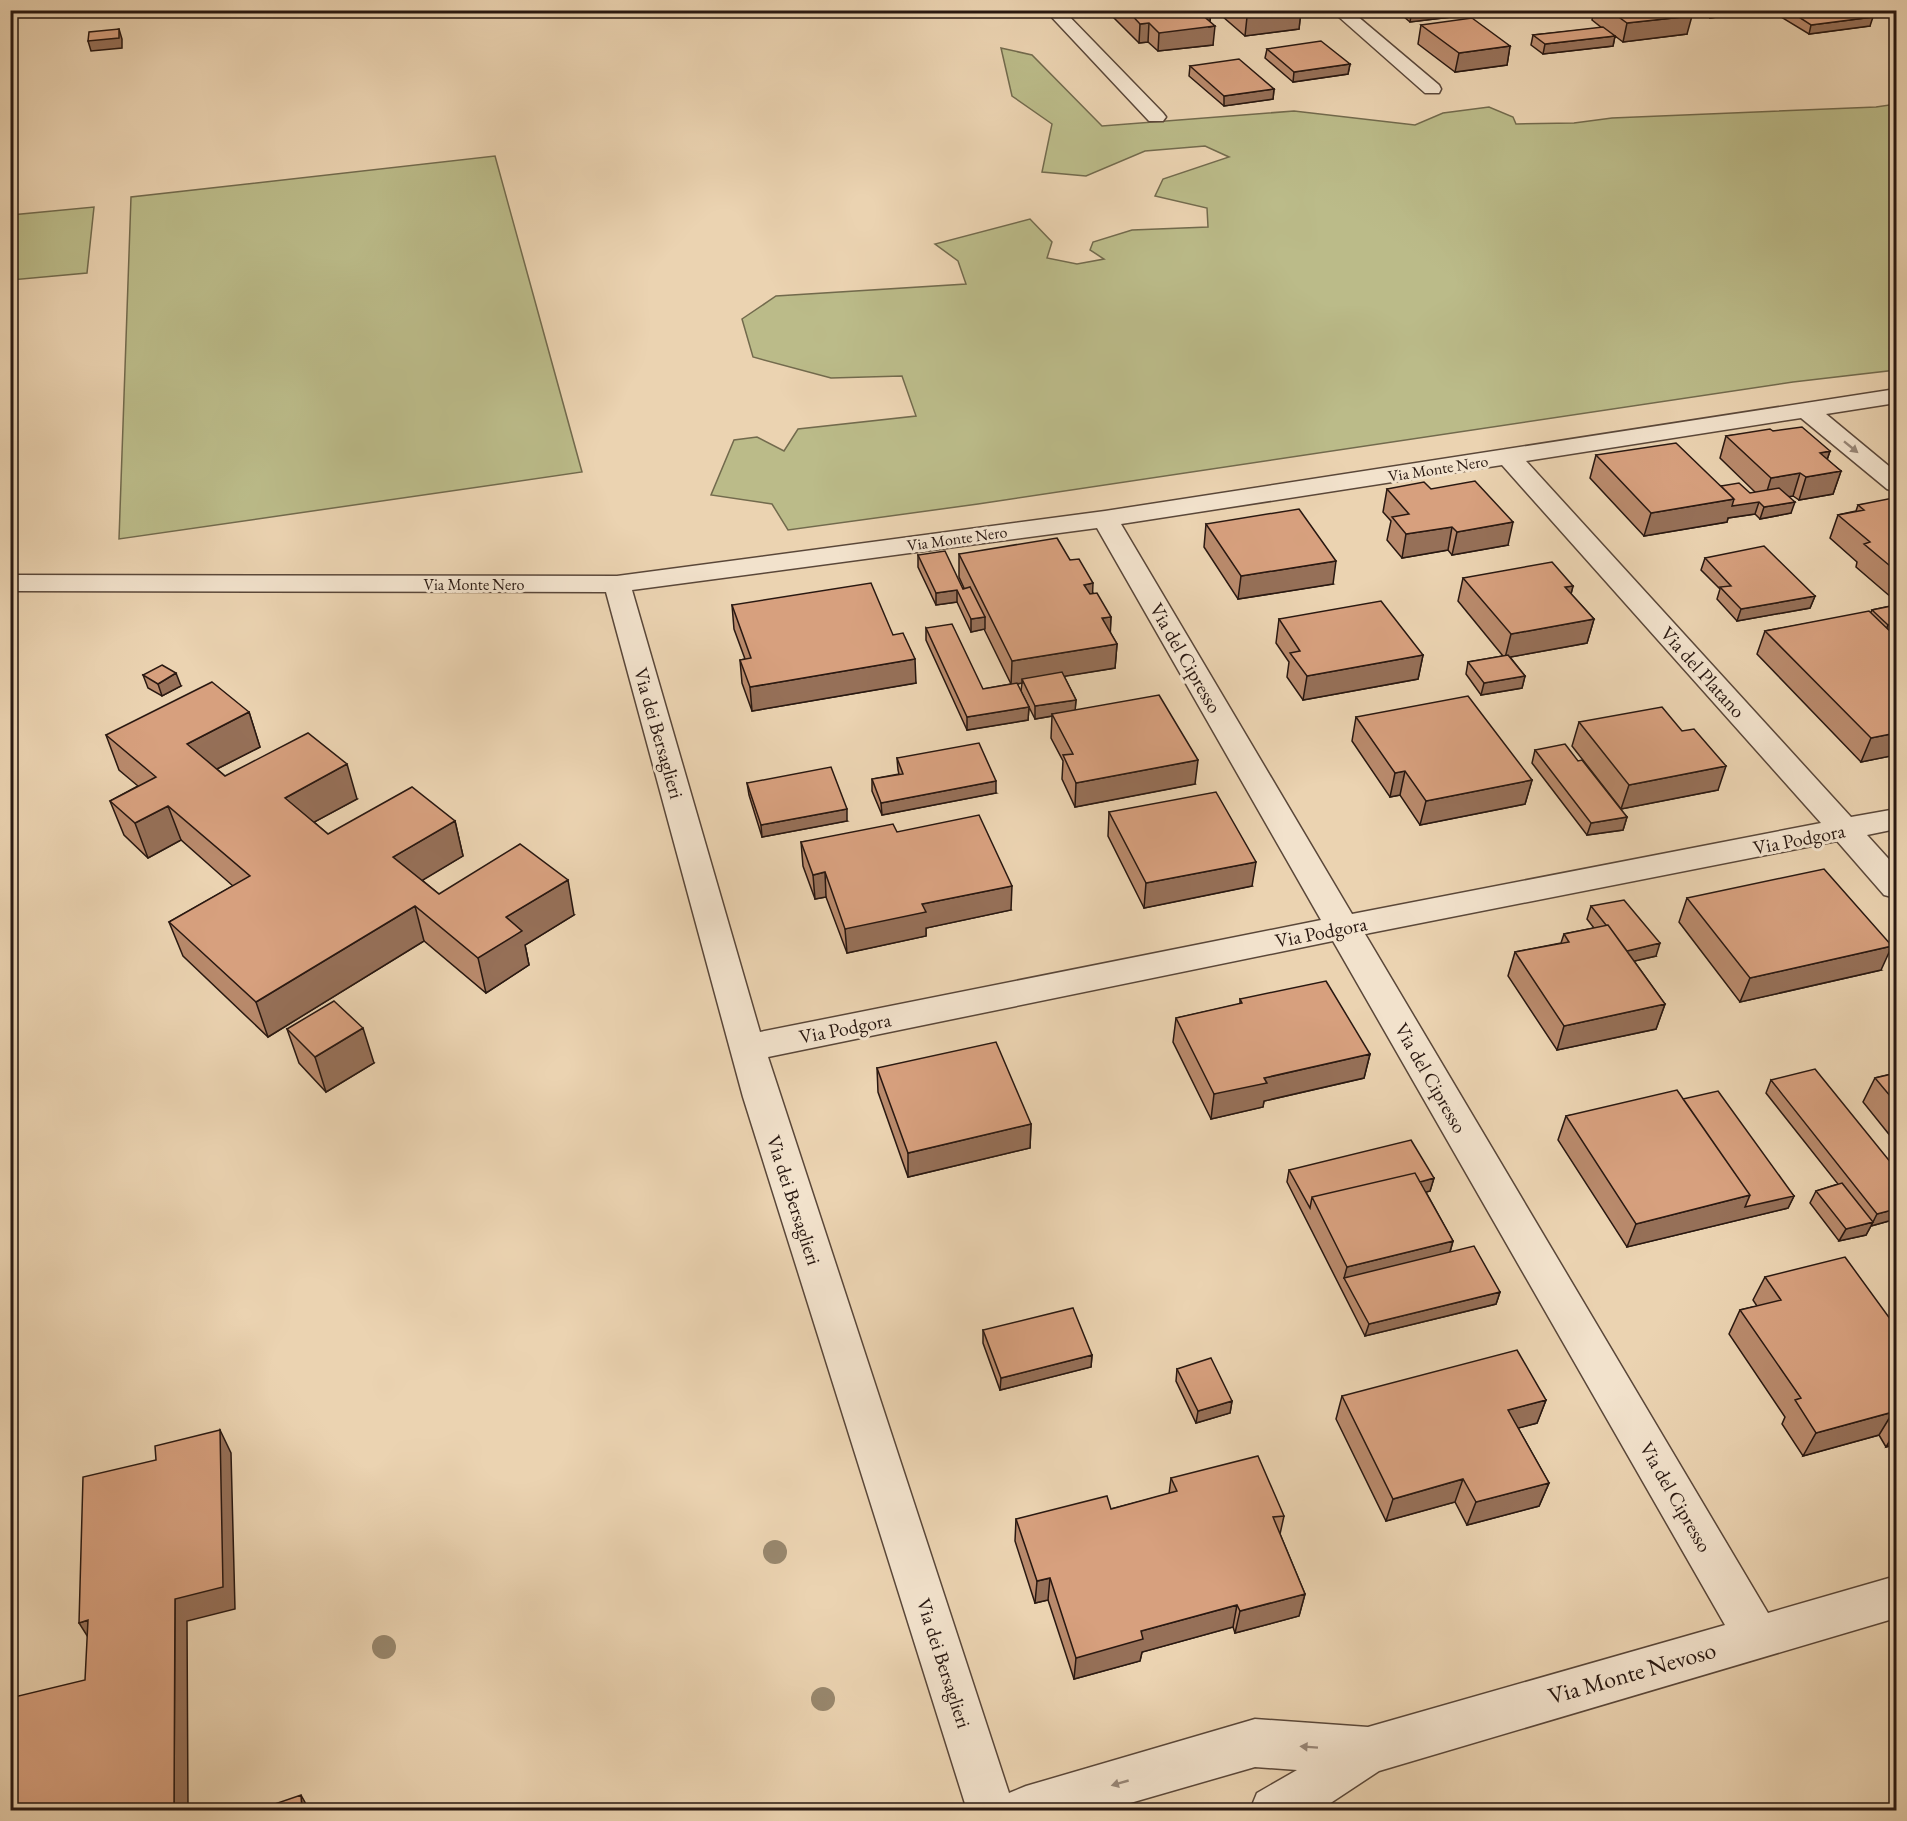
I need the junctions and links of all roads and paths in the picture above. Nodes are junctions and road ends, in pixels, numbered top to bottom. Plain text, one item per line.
1 (1053, 10) edge
2 (1339, 10) edge
3 (1432, 89) dead end
4 (1156, 117) dead end
5 (1896, 396) edge
6 (1806, 410) junction
7 (1509, 457) junction
8 (1896, 484) edge
9 (1105, 519) junction
10 (10, 583) edge
11 (617, 584) junction
12 (1896, 819) edge
13 (1845, 830) junction
14 (1896, 887) edge
15 (1343, 927) junction
16 (747, 1048) junction
17 (1896, 1597) edge
18 (1757, 1637) junction
19 (1368, 1751) junction
20 (991, 1810) edge
21 (1026, 1810) edge
22 (1274, 1810) edge

1 - 4 street
2 - 3 street
5 - 6 street, Via Monte Nero
6 - 7 street, Via Monte Nero
6 -> 8 street
7 - 9 street, Via Monte Nero
7 - 13 street, Via del Platano
9 - 11 street, Via Monte Nero
9 - 15 street, Via del Cipresso
10 - 11 street, Via Monte Nero
11 - 16 street, Via dei Bersaglieri
12 - 13 street, Via Podgora
13 - 14 street, Via del Platano
13 - 15 street, Via Podgora
15 - 16 street, Via Podgora
15 - 18 street, Via del Cipresso
16 - 20 street, Via dei Bersaglieri
17 - 18 street, Via Monte Nevoso
18 - 19 street, Via Monte Nevoso
19 -> 21 street, Via Monte Nevoso
19 - 22 street, Via Monte Nevoso

